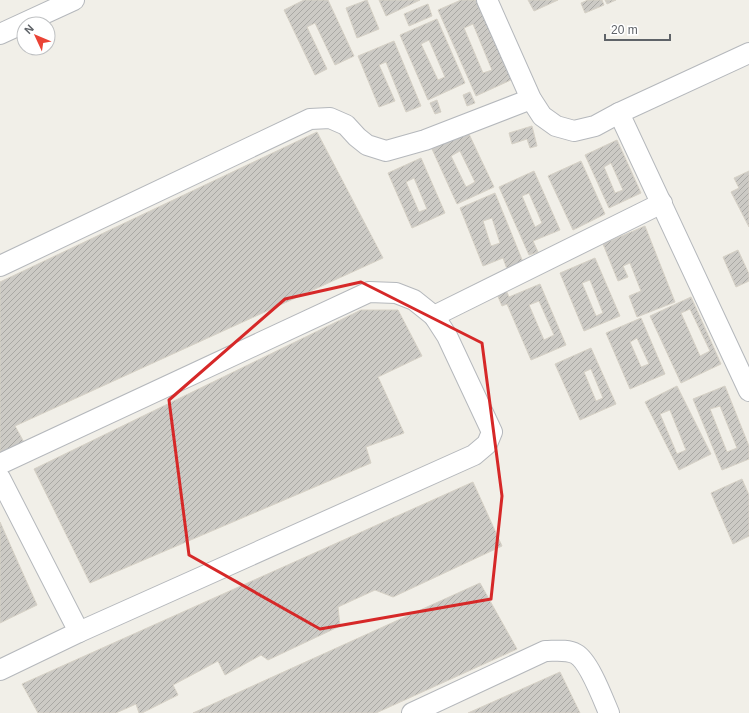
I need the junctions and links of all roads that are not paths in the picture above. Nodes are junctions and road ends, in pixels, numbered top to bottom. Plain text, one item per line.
1 (74, 0) edge
2 (487, 0) edge
3 (0, 34) edge
4 (749, 53) edge
5 (531, 98) junction
6 (619, 113) junction
7 (662, 203) junction
8 (0, 266) edge
9 (434, 316) junction
10 (749, 391) edge
11 (0, 464) edge
12 (0, 478) edge
13 (79, 632) junction
14 (0, 670) edge
15 (412, 713) edge
16 (609, 713) edge

1 - 3 street
2 - 5 street
4 - 6 street
5 - 6 street
5 - 8 street
6 - 7 street
7 - 9 street
7 - 10 street
9 - 11 street
9 - 13 street
12 - 13 street
13 - 14 street
15 - 16 street

